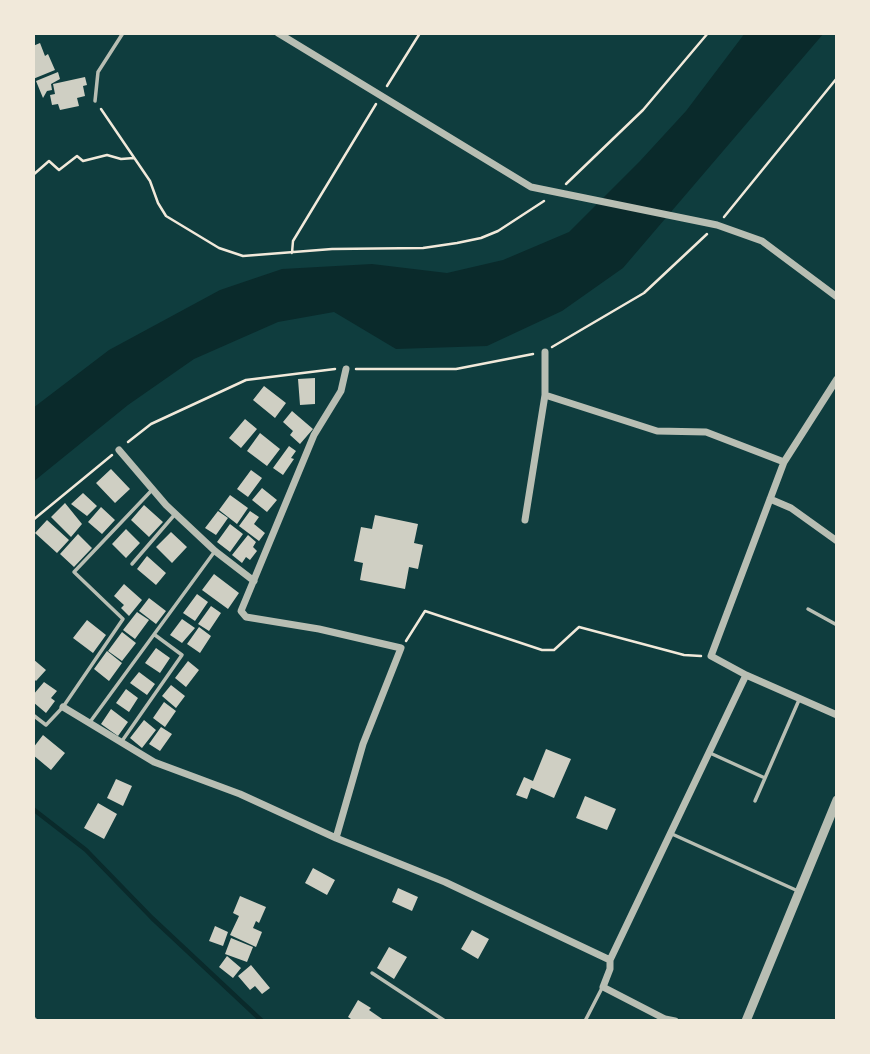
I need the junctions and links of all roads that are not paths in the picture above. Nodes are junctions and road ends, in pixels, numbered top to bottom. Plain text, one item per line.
1 (122, 33) edge
2 (278, 33) edge
3 (95, 101) road end
4 (837, 298) edge
5 (545, 352) road end
6 (346, 369) road end
7 (837, 379) edge
8 (545, 396) junction
9 (119, 450) road end
10 (784, 463) junction
11 (153, 489) junction
12 (770, 499) junction
13 (176, 513) junction
14 (525, 520) dead end
15 (837, 541) edge
16 (215, 551) junction
17 (132, 564) dead end
18 (254, 581) junction
19 (808, 609) dead end
20 (837, 625) edge
21 (155, 635) junction
22 (746, 675) junction
23 (800, 699) junction
24 (63, 707) junction
25 (33, 715) edge
26 (837, 715) edge
27 (89, 724) junction
28 (121, 743) junction
29 (710, 753) junction
30 (765, 778) junction
31 (837, 800) edge
32 (755, 801) dead end
33 (672, 834) junction
34 (336, 838) junction
35 (798, 891) junction
36 (610, 960) junction
37 (372, 973) dead end
38 (603, 986) junction
39 (445, 1021) edge
40 (584, 1021) edge
41 (675, 1021) edge
42 (746, 1021) edge

1 - 3 lane
2 - 4 street
5 - 8 street
6 - 18 street
7 - 10 street
8 - 10 street
8 - 14 street
9 - 11 street
10 - 12 street
11 - 13 street
11 - 24 lane
12 - 15 street
12 - 22 street
13 - 16 street
13 - 17 lane
16 - 18 street
16 - 21 lane
18 - 34 street
19 - 20 lane
21 - 27 lane
21 - 28 lane
22 - 23 street
22 - 29 street
23 - 26 street
23 - 30 lane
24 - 25 lane
24 - 27 street
27 - 28 street
28 - 34 street
29 - 30 lane
29 - 33 street
30 - 32 lane
31 - 35 street
33 - 35 lane
33 - 36 street
34 - 36 street
35 - 42 street
36 - 38 street
37 - 39 lane
38 - 40 lane
38 - 41 street

